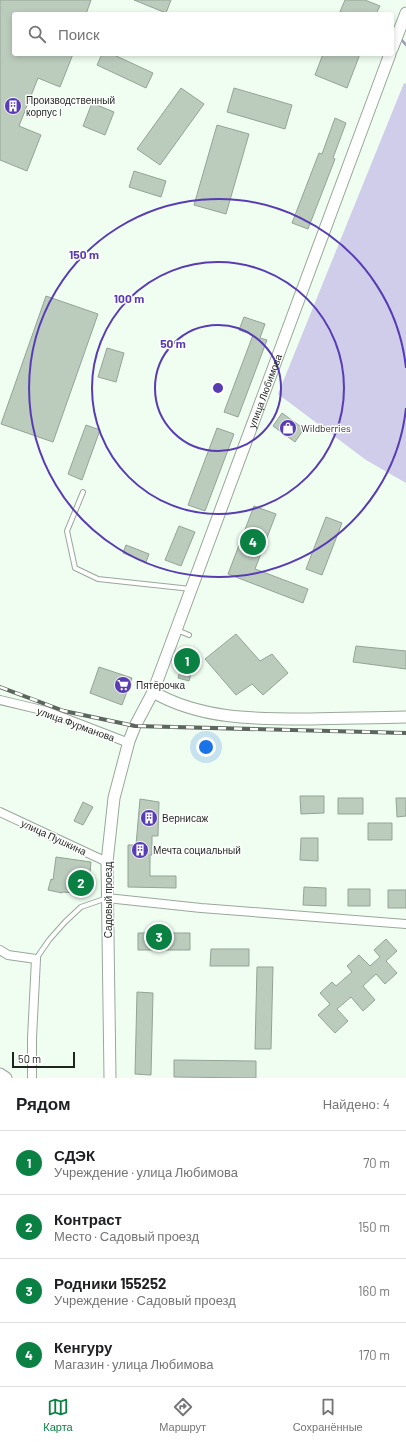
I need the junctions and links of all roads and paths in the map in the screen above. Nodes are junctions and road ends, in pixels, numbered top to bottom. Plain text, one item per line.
1 (389, 56) edge
2 (83, 492) dead end
3 (191, 589) junction
4 (176, 630) junction
5 (189, 635) dead end
6 (153, 692) junction
7 (0, 700) edge
8 (406, 718) edge
9 (134, 726) joint
10 (129, 743) junction
11 (0, 812) edge
12 (107, 862) junction
13 (107, 898) junction
14 (406, 924) edge
15 (0, 950) edge
16 (36, 959) junction
17 (0, 1074) edge
18 (6, 1078) edge
19 (32, 1078) edge
20 (110, 1078) edge

1 - 3 main road, улица Любимова
2 - 3 lane
3 - 4 main road, улица Любимова
4 - 5 lane
4 - 6 main road, улица Любимова
6 - 8 main road
6 - 9 main road, улица Любимова
7 - 10 street, улица Фурманова
9 - 10 main road, Садовый проезд
10 - 12 main road, Садовый проезд
11 - 12 street, улица Пушкина
12 - 13 main road, Садовый проезд
13 - 14 street
13 - 16 lane
13 - 20 main road, Садовый проезд
15 - 16 street
16 - 19 street
17 - 18 main road

